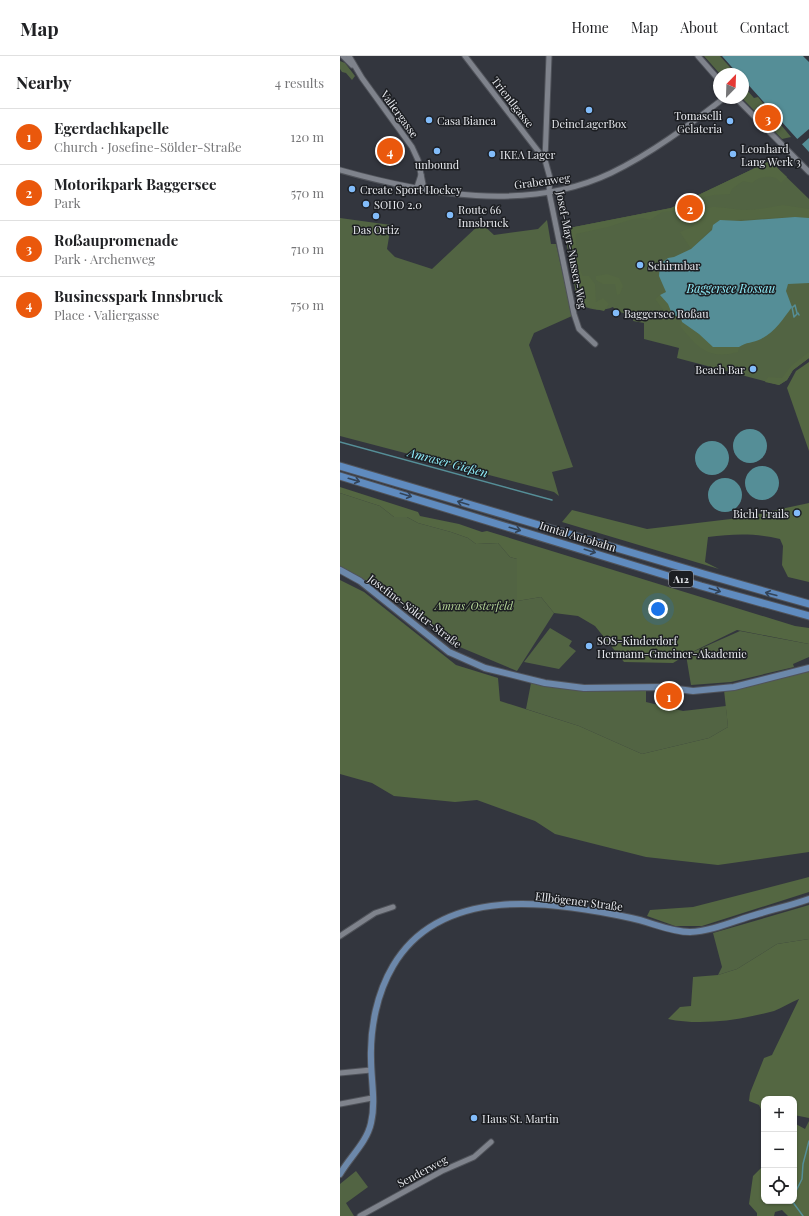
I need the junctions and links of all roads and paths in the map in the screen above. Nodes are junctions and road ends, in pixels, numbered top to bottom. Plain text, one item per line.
1 (343, 56) edge
2 (349, 56) edge
3 (465, 56) edge
4 (549, 56) edge
5 (698, 56) edge
6 (355, 68) junction
7 (713, 73) edge
8 (716, 104) edge
9 (742, 104) edge
10 (545, 160) junction
11 (340, 170) edge
12 (809, 172) edge
13 (421, 175) junction
14 (417, 188) junction
15 (424, 189) junction
16 (549, 192) junction
17 (595, 344) dead end
18 (340, 461) edge
19 (340, 466) edge
20 (362, 472) junction
21 (340, 476) edge
22 (340, 570) edge
23 (809, 604) edge
24 (809, 616) edge
25 (809, 668) edge
26 (809, 899) edge
27 (393, 906) dead end
28 (340, 936) edge
29 (371, 1070) junction
30 (340, 1073) edge
31 (372, 1098) junction
32 (340, 1104) edge
33 (491, 1142) dead end
34 (340, 1174) edge
35 (360, 1216) edge

1 - 6 street, Valiergasse
2 - 6 street, Valiergasse
3 - 10 street, Trientlgasse
4 - 10 street, Josef-Mayr-Nusser-Weg
5 - 7 street
6 - 13 street, Valiergasse
8 - 16 street, Grabenweg
9 - 12 street
10 - 16 street, Josef-Mayr-Nusser-Weg
11 - 14 street, Grabenweg
13 - 14 street
13 - 15 street, Valiergasse
14 - 15 street, Grabenweg
15 - 16 street, Grabenweg
16 - 17 street, Josef-Mayr-Nusser-Weg
18 - 20 highway
19 - 20 highway, Inntal Autobahn / A12
23 -> 20 highway, Inntal Autobahn / A12
21 -> 24 highway, Inntal Autobahn / A12
22 - 25 main road, Josefine-Sölder-Straße
26 - 29 main road, Ellbögener Straße
27 - 28 street
29 - 30 street
29 - 31 main road, Ellbögener Straße
31 - 32 street
31 - 34 main road, Ellbögener Straße
33 - 35 street, Senderweg

